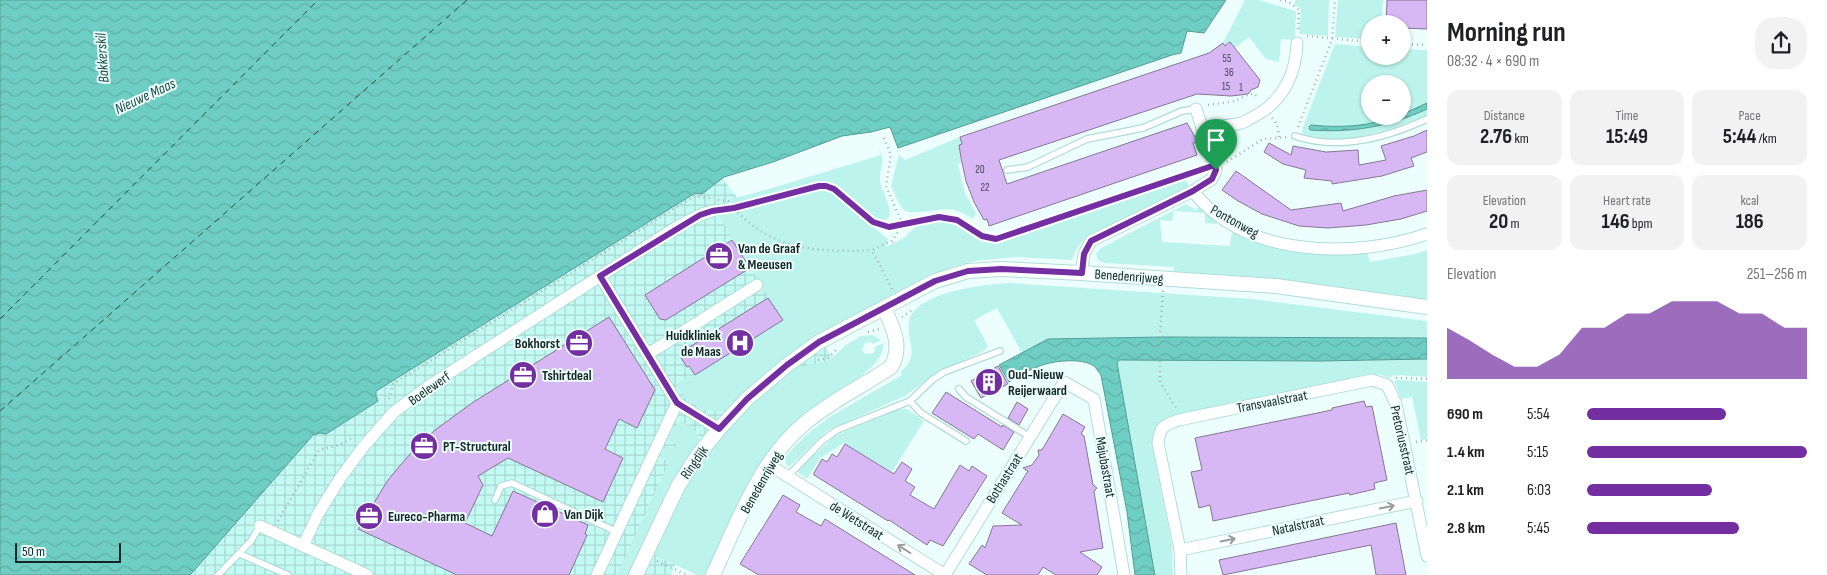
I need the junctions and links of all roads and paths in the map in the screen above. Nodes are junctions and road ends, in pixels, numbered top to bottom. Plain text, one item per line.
1 (1280, 0) edge
2 (1335, 0) edge
3 (1297, 39) junction
4 (1332, 40) junction
5 (1361, 42) edge
6 (1411, 45) edge
7 (1427, 46) edge
8 (1196, 109) joint
9 (1427, 119) edge
10 (1202, 128) junction
11 (1295, 136) junction
12 (884, 138) dead end
13 (1215, 167) junction
14 (1007, 170) dead end
15 (1193, 191) junction
16 (734, 208) junction
17 (712, 211) joint
18 (903, 225) junction
19 (1427, 234) edge
20 (872, 250) junction
21 (1082, 273) junction
22 (600, 276) junction
23 (757, 285) dead end
24 (892, 289) dead end
25 (1163, 290) dead end
26 (1427, 307) edge
27 (884, 308) junction
28 (913, 309) dead end
29 (906, 315) dead end
30 (1000, 351) dead end
31 (648, 354) junction
32 (1427, 379) edge
33 (1064, 382) joint
34 (1387, 385) junction
35 (959, 389) dead end
36 (910, 401) junction
37 (677, 403) junction
38 (1179, 420) junction
39 (719, 429) junction
40 (1030, 437) junction
41 (966, 441) dead end
42 (768, 464) junction
43 (787, 477) junction
44 (495, 500) dead end
45 (1417, 501) junction
46 (260, 526) joint
47 (617, 532) junction
48 (304, 546) junction
49 (1180, 550) junction
50 (240, 554) junction
51 (1427, 556) edge
52 (653, 559) dead end
53 (355, 572) edge
54 (718, 573) edge
55 (1121, 573) edge
56 (218, 575) edge
57 (288, 575) edge
58 (367, 575) edge
59 (597, 575) edge
60 (636, 575) edge
61 (687, 575) edge
62 (945, 575) edge
63 (1181, 575) edge

1 - 3 path
2 - 4 path
3 - 4 path
3 - 10 street
4 - 5 path
4 - 11 path
6 - 7 path
8 - 10 street
8 - 14 lane
9 - 11 lane
10 - 13 street
11 - 13 path
12 - 18 path
13 - 15 street
13 - 18 path
15 - 19 street, Pontonweg
15 - 21 street
16 - 17 path
16 - 18 path
16 - 20 path
17 - 22 street, Boelewerf
18 - 20 path
20 - 24 path
21 - 26 street, Benedenrijweg
21 - 27 street, Benedenrijweg
22 - 31 street
22 - 48 street, Boelewerf
23 - 31 street
25 - 38 path
27 - 39 street, Ringdijk
27 - 42 street, Benedenrijweg
28 - 29 path
30 - 36 lane
31 - 37 street
32 - 34 path
33 - 40 street, Bothastraat
33 - 55 street, Majubastraat
34 - 38 street, Transvaalstraat
34 - 45 street, Pretoriusstraat
35 - 40 lane
36 - 41 lane
36 - 43 lane
37 - 39 street
37 - 47 street
38 - 49 street, Transvaalstraat
39 - 60 street, Ringdijk
40 - 62 street, Bothastraat
42 - 43 street, de Wetstraat
42 - 54 street, Benedenrijweg
62 -> 43 street, de Wetstraat
44 - 47 lane
49 -> 45 street, Natalstraat
45 - 51 street, Pretoriusstraat
46 - 48 street
46 - 50 lane
47 - 59 street
48 - 53 street
49 - 63 street
50 - 56 lane
50 - 57 lane
52 - 61 path
53 - 58 street

